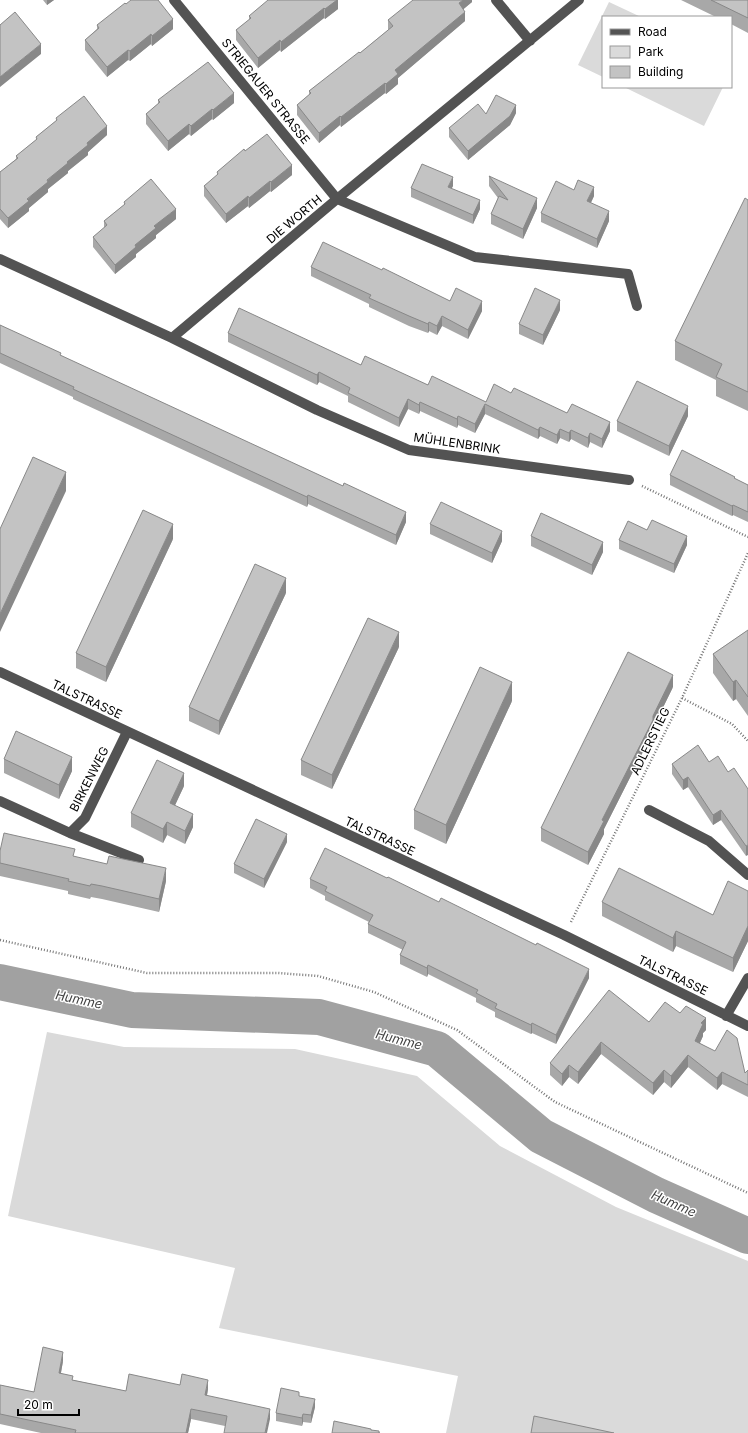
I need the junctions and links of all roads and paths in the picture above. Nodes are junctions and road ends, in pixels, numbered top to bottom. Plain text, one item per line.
1 (174, 0) edge
2 (496, 0) edge
3 (579, 0) edge
4 (530, 41) junction
5 (337, 199) junction
6 (0, 259) edge
7 (637, 306) dead end
8 (172, 338) junction
9 (629, 480) joint
10 (748, 537) edge
11 (748, 553) edge
12 (0, 672) edge
13 (682, 698) junction
14 (127, 732) junction
15 (748, 741) edge
16 (0, 801) edge
17 (649, 810) dead end
18 (70, 833) junction
19 (139, 860) dead end
20 (748, 875) edge
21 (564, 935) junction
22 (0, 940) edge
23 (748, 978) edge
24 (726, 1016) junction
25 (748, 1026) edge
26 (748, 1193) edge

1 - 5 street, STRIEGAUER STRASSE
2 - 4 street
3 - 4 street, DIE WORTH
4 - 5 street, DIE WORTH
5 - 7 street
5 - 8 street, DIE WORTH
6 - 8 street
8 - 9 street, MÜHLENBRINK
9 - 10 path
11 - 13 path, ADLERSTIEG
12 - 14 street, TALSTRASSE
13 - 15 path
13 - 21 path, ADLERSTIEG
14 - 18 street, BIRKENWEG
14 - 21 street, TALSTRASSE
16 - 18 street
17 - 20 street
18 - 19 street
21 - 24 street, TALSTRASSE
22 - 26 path
23 - 24 street
24 - 25 street, TALSTRASSE

